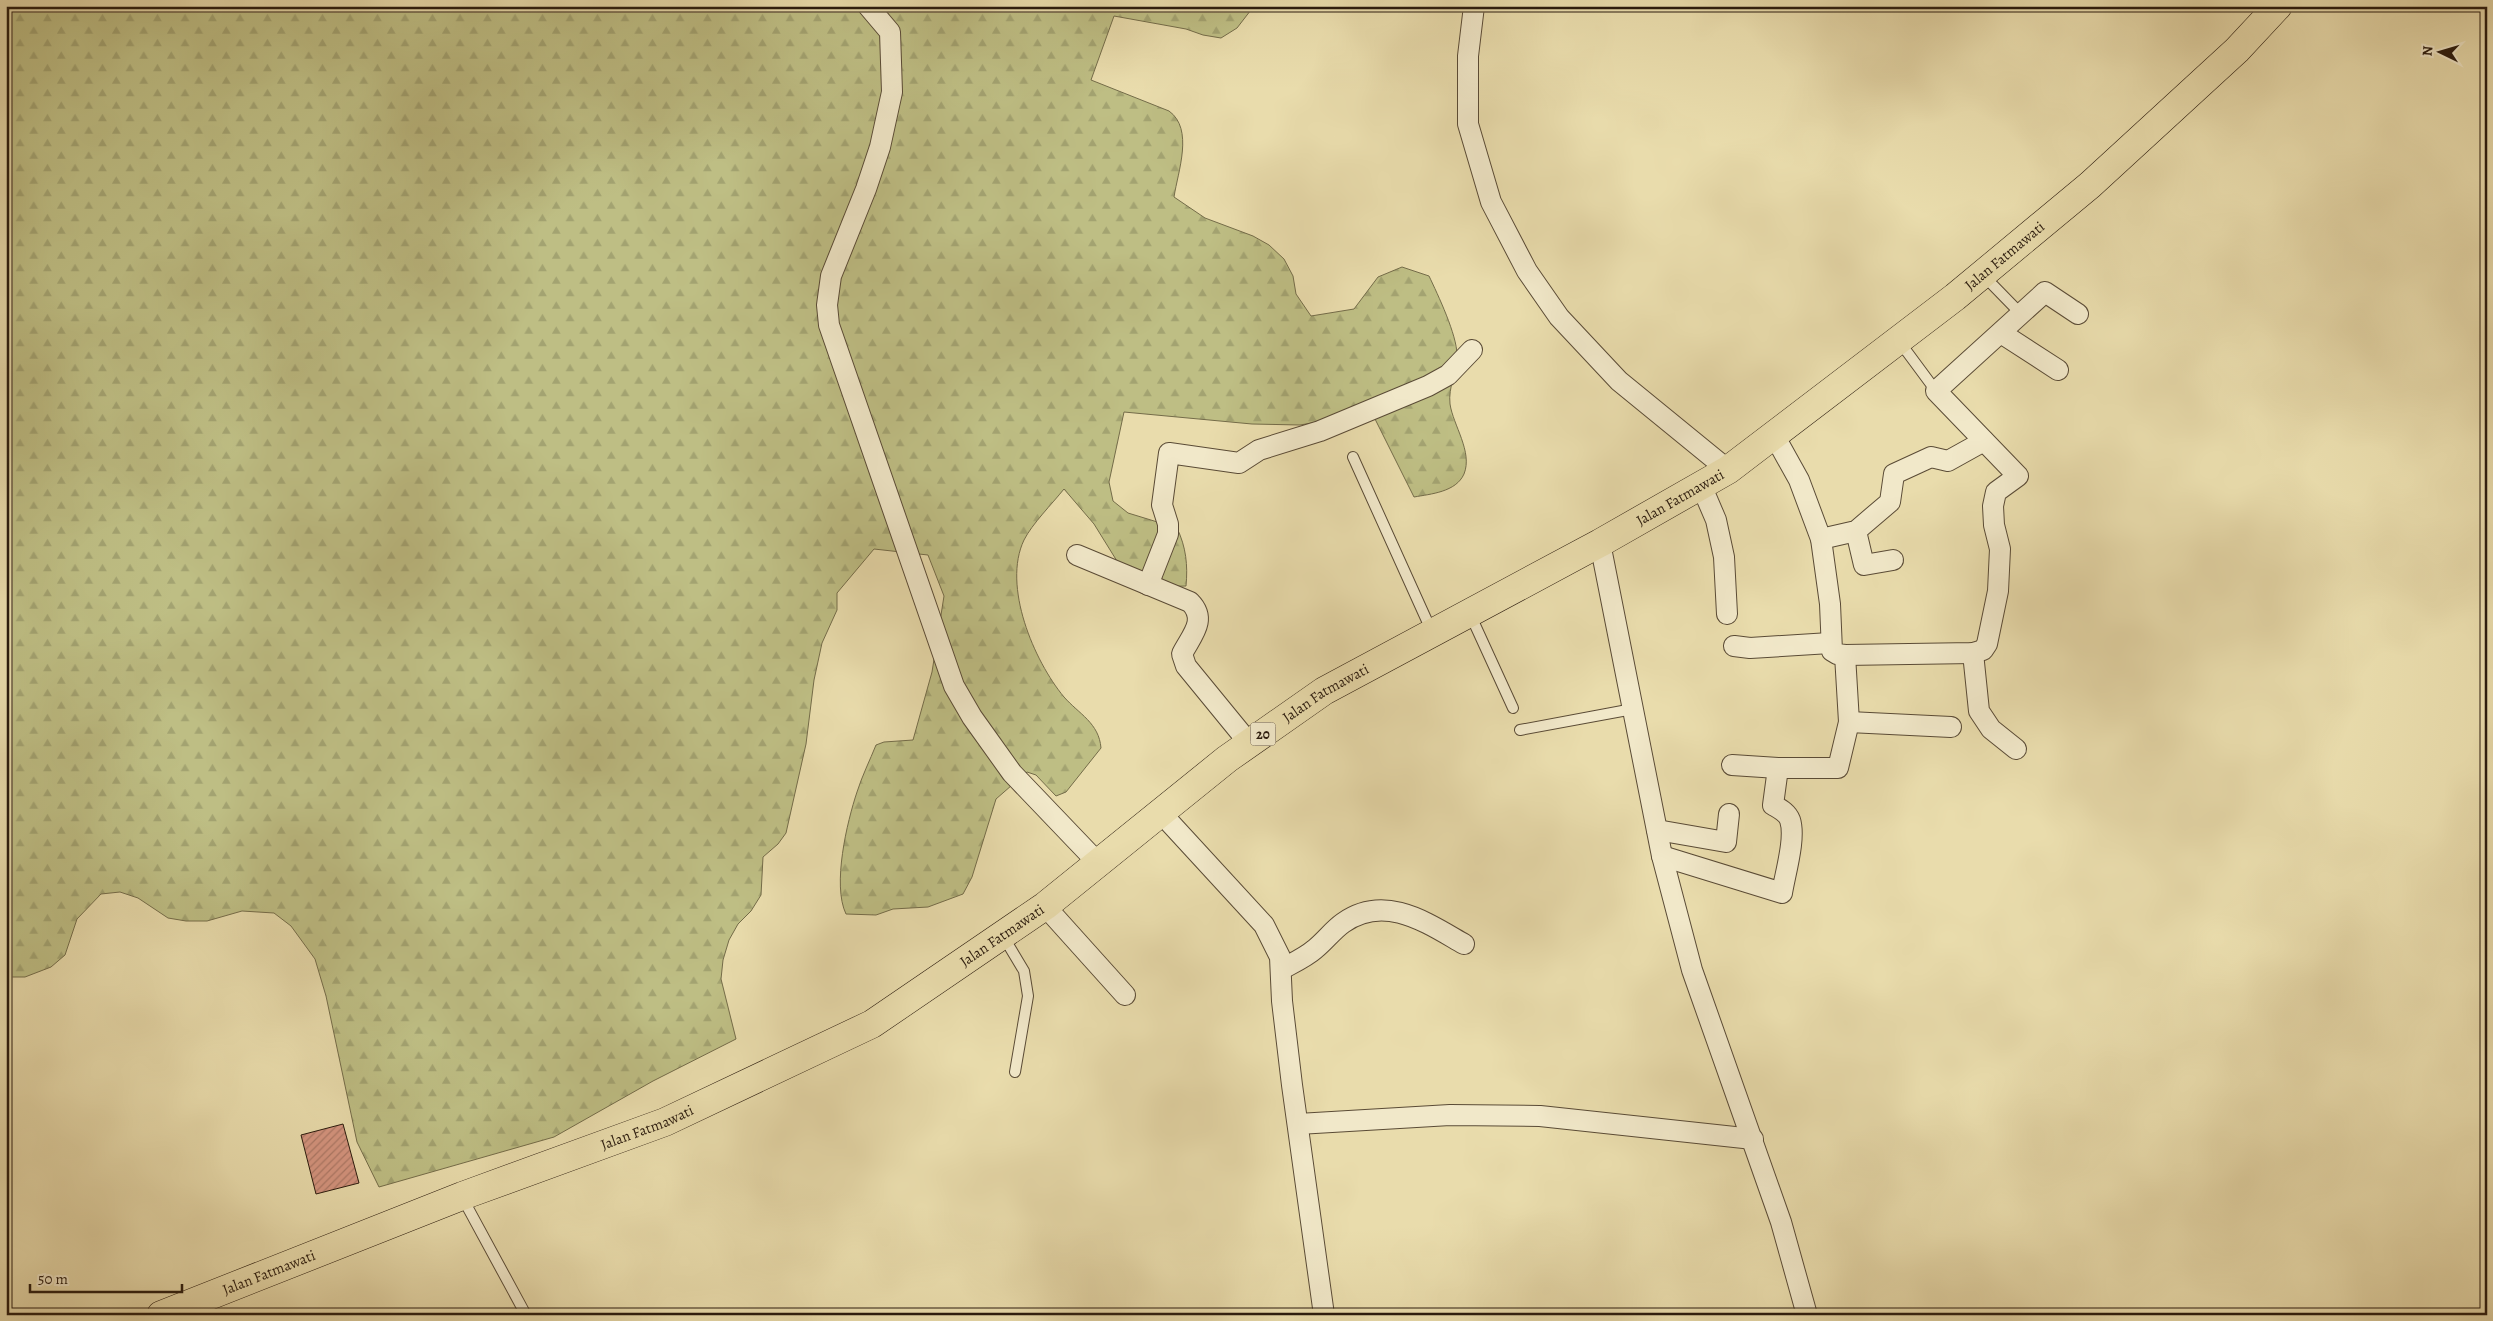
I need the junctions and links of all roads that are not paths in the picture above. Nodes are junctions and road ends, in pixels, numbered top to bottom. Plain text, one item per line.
1 (868, 6) edge
2 (1473, 6) edge
3 (2278, 6) edge
4 (1982, 274) junction
5 (2021, 314) junction
6 (2078, 314) dead end
7 (2000, 333) junction
8 (1898, 341) junction
9 (1472, 350) dead end
10 (2058, 370) dead end
11 (1936, 391) junction
12 (1774, 435) junction
13 (1984, 441) junction
14 (1353, 457) dead end
15 (1728, 470) junction
16 (1701, 485) junction
17 (1856, 531) junction
18 (1821, 540) junction
19 (1600, 543) junction
20 (1077, 555) dead end
21 (1893, 560) dead end
22 (1148, 585) junction
23 (1470, 613) junction
24 (1728, 614) dead end
25 (1432, 633) junction
26 (1734, 646) dead end
27 (1838, 649) junction
28 (1973, 653) junction
29 (1513, 708) dead end
30 (1633, 709) junction
31 (1849, 722) junction
32 (1951, 726) dead end
33 (1520, 730) dead end
34 (1249, 743) junction
35 (2016, 749) dead end
36 (1732, 765) dead end
37 (1778, 768) junction
38 (1161, 813) junction
39 (1729, 814) dead end
40 (1657, 830) junction
41 (1662, 856) junction
42 (1099, 864) junction
43 (1045, 906) junction
44 (1003, 935) junction
45 (1464, 944) dead end
46 (1282, 969) junction
47 (1125, 995) dead end
48 (1015, 1072) dead end
49 (1298, 1124) junction
50 (1753, 1139) junction
51 (462, 1196) junction
52 (161, 1315) edge
53 (526, 1315) edge
54 (1324, 1315) edge
55 (1807, 1315) edge

1 - 42 street
2 - 15 street
3 - 4 highway, Jalan Fatmawati / 20
4 - 5 lane
4 - 8 highway, Jalan Fatmawati / 20
5 - 6 street
5 - 7 street
7 - 10 street
7 - 11 street
8 - 11 lane
8 - 12 highway, Jalan Fatmawati / 20
9 - 22 street
11 - 13 street
12 - 15 highway, Jalan Fatmawati / 20
12 - 18 street
13 - 17 street
13 - 28 street
14 - 25 lane
15 - 16 highway, Jalan Fatmawati / 20
16 - 19 highway, Jalan Fatmawati / 20
16 - 24 street
17 - 18 street
17 - 21 street
18 - 27 street
19 - 23 highway, Jalan Fatmawati / 20
19 - 30 street
20 - 22 street
22 - 34 street
23 - 25 highway, Jalan Fatmawati / 20
23 - 29 lane
25 - 34 highway, Jalan Fatmawati / 20
26 - 27 street
27 - 28 street
27 - 31 street
28 - 35 street
30 - 33 lane
30 - 40 street
31 - 32 street
31 - 37 street
34 - 38 highway, Jalan Fatmawati / 20
36 - 37 street
37 - 41 street
38 - 42 highway, Jalan Fatmawati / 20
38 - 46 street
39 - 40 street
40 - 41 street
41 - 50 street
42 - 43 highway, Jalan Fatmawati / 20
43 - 44 highway, Jalan Fatmawati / 20
43 - 47 street
44 - 48 lane
44 - 51 highway, Jalan Fatmawati / 20
45 - 46 street
46 - 49 street
49 - 50 street
49 - 54 street
50 - 55 street
51 - 52 highway, Jalan Fatmawati / 20
51 - 53 lane

